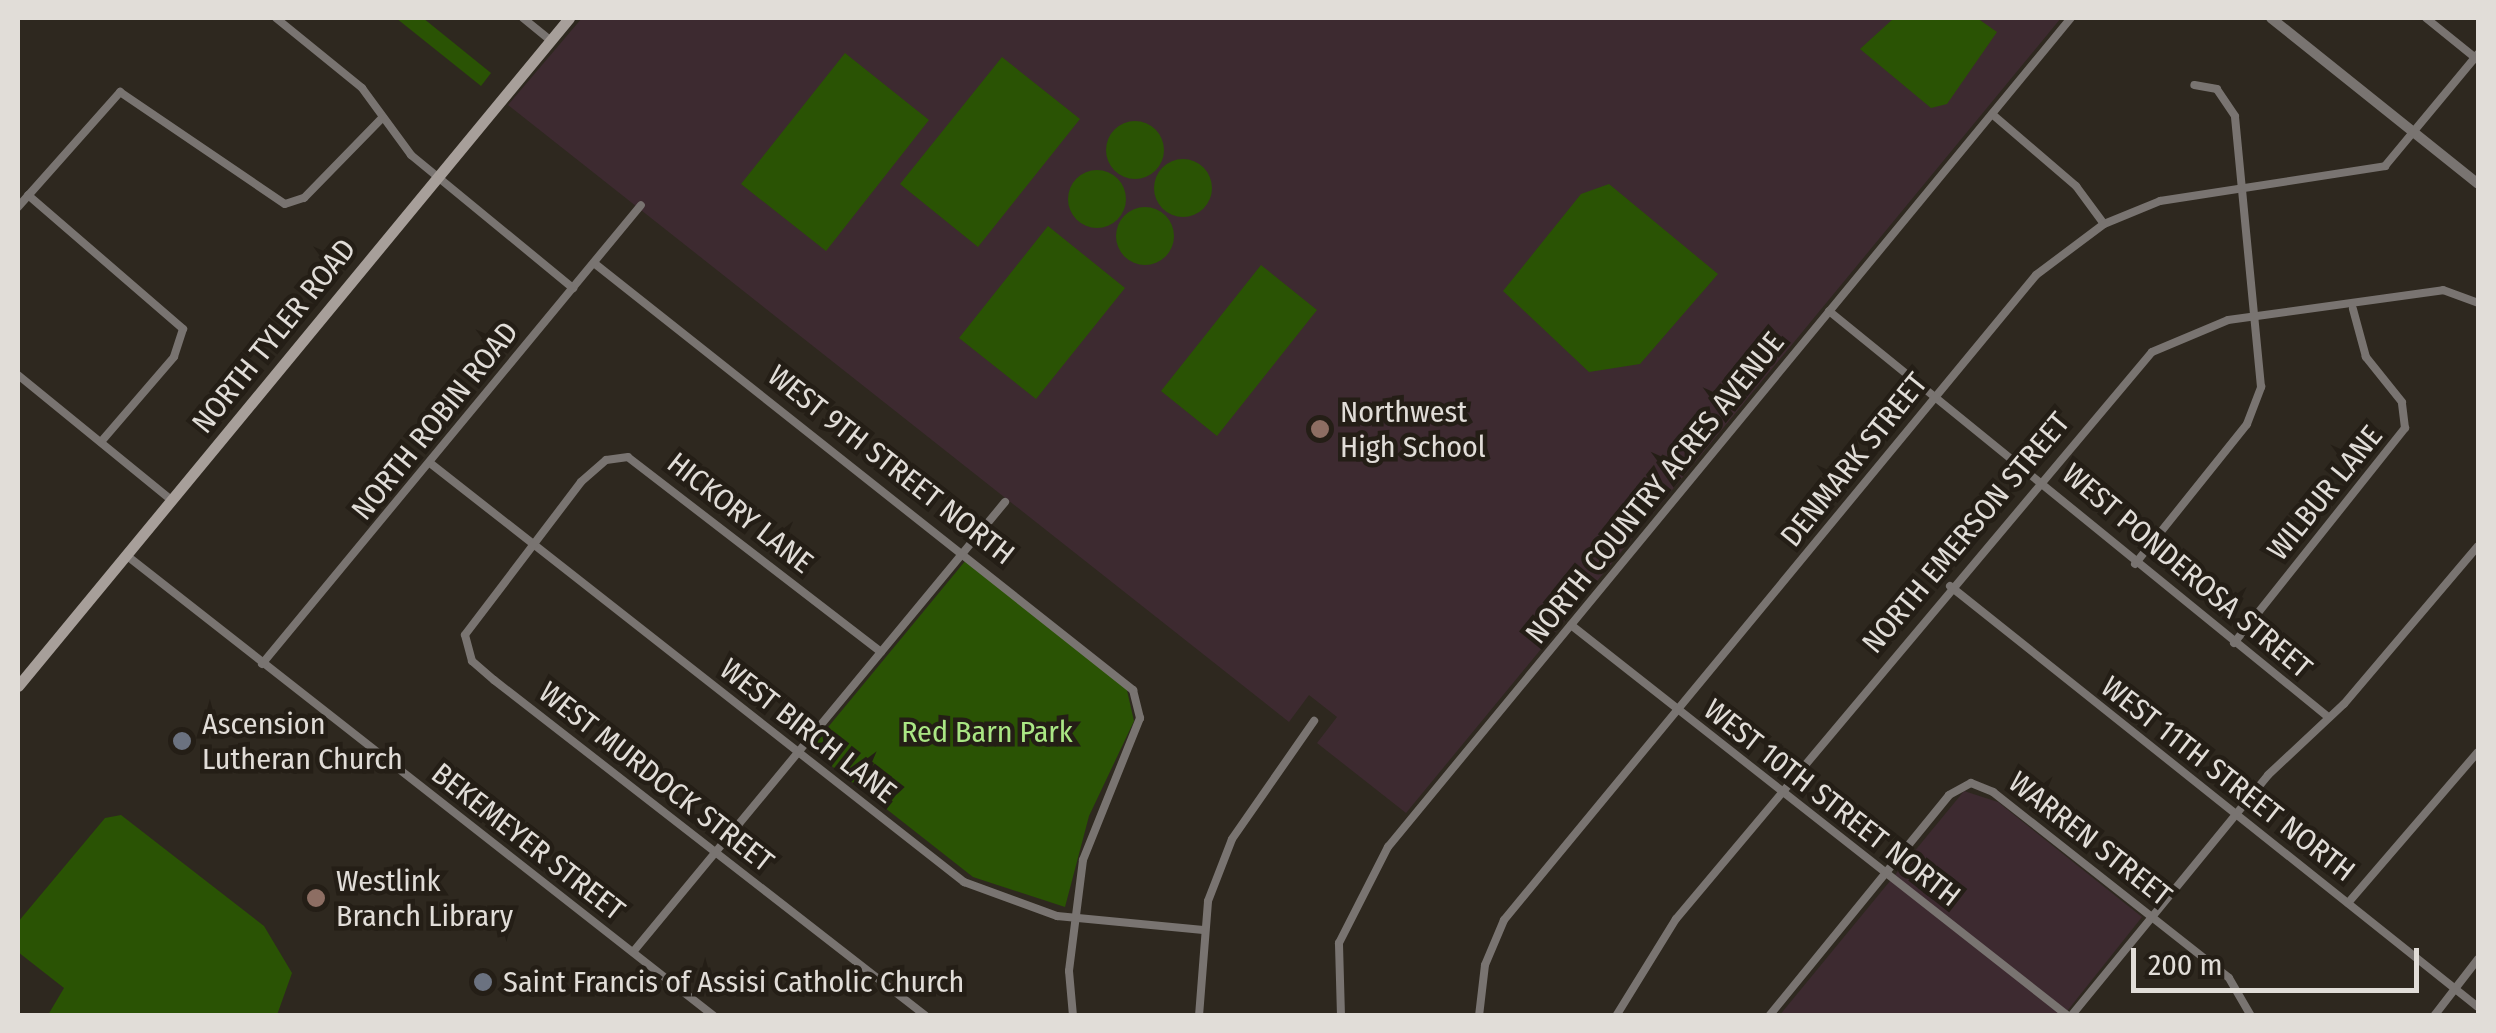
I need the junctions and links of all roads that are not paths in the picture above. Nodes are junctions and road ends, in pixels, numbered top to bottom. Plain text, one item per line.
1 (276, 18) edge
2 (522, 18) edge
3 (569, 18) edge
4 (2071, 18) edge
5 (2271, 18) edge
6 (2426, 18) edge
7 (550, 40) junction
8 (2478, 57) edge
9 (2194, 86) dead end
10 (1992, 114) junction
11 (383, 117) junction
12 (2415, 134) junction
13 (437, 177) junction
14 (2478, 184) edge
15 (2242, 188) junction
16 (28, 195) junction
17 (641, 205) dead end
18 (18, 207) edge
19 (2104, 224) junction
20 (594, 262) junction
21 (573, 288) junction
22 (2478, 303) edge
23 (2354, 309) junction
24 (1830, 311) junction
25 (2254, 316) junction
26 (18, 375) edge
27 (1937, 394) junction
28 (101, 442) junction
29 (430, 464) junction
30 (2041, 477) junction
31 (170, 500) junction
32 (1005, 502) dead end
33 (530, 542) junction
34 (2478, 546) edge
35 (965, 551) junction
36 (126, 555) junction
37 (2469, 558) junction
38 (2135, 564) junction
39 (2478, 565) edge
40 (1950, 586) junction
41 (1570, 625) junction
42 (2234, 643) junction
43 (881, 652) junction
44 (262, 664) junction
45 (18, 686) edge
46 (1677, 709) junction
47 (2328, 716) junction
48 (1314, 721) dead end
49 (798, 752) junction
50 (2478, 752) edge
51 (1781, 791) junction
52 (2235, 814) junction
53 (716, 852) junction
54 (1884, 873) junction
55 (2348, 903) junction
56 (2150, 916) junction
57 (1074, 917) junction
58 (1203, 930) junction
59 (633, 952) junction
60 (2478, 959) edge
61 (2455, 988) junction
62 (2478, 1007) edge
63 (714, 1016) edge
64 (926, 1016) edge
65 (1073, 1016) edge
66 (1199, 1016) edge
67 (1341, 1016) edge
68 (1479, 1016) edge
69 (1616, 1016) edge
70 (1769, 1016) edge
71 (2069, 1016) edge
72 (2252, 1016) edge
73 (2434, 1016) edge

1 - 11 street
2 - 7 street
3 - 7 main road, NORTH TYLER ROAD
4 - 10 street, NORTH COUNTRY ACRES AVENUE
5 - 12 street
6 - 8 street
7 - 13 main road, NORTH TYLER ROAD
8 - 12 street, DENMARK STREET
9 - 15 street
10 - 19 street
10 - 24 street, NORTH COUNTRY ACRES AVENUE
11 - 13 street
11 - 16 street
12 - 14 street
12 - 15 street, DENMARK STREET
13 - 21 street
13 - 31 main road, NORTH TYLER ROAD
15 - 19 street, DENMARK STREET
15 - 25 street
16 - 18 street
16 - 28 street
17 - 20 street, NORTH ROBIN ROAD
19 - 27 street, DENMARK STREET
20 - 21 street, NORTH ROBIN ROAD
20 - 35 street, WEST 9TH STREET NORTH
21 - 29 street, NORTH ROBIN ROAD
22 - 23 street, NORTH EMERSON STREET
23 - 25 street, NORTH EMERSON STREET
23 - 42 street, WILBUR LANE
24 - 27 street, WEST PONDEROSA STREET
24 - 41 street, NORTH COUNTRY ACRES AVENUE
25 - 30 street, NORTH EMERSON STREET
25 - 38 street
26 - 28 street
27 - 30 street, WEST PONDEROSA STREET
27 - 46 street, DENMARK STREET
28 - 31 street
29 - 33 street, WEST BIRCH LANE
29 - 44 street, NORTH ROBIN ROAD
30 - 38 street, WEST PONDEROSA STREET
30 - 40 street, NORTH EMERSON STREET
31 - 36 main road, NORTH TYLER ROAD
32 - 35 street
33 - 43 street, HICKORY LANE
33 - 49 street, WEST BIRCH LANE
33 - 53 street, WEST MURDOCK STREET
34 - 37 street
35 - 43 street
35 - 57 street, WEST 9TH STREET NORTH
36 - 44 street, BEKEMEYER STREET
36 - 45 main road, NORTH TYLER ROAD
37 - 39 street
37 - 47 street
38 - 42 street, WEST PONDEROSA STREET
40 - 51 street, NORTH EMERSON STREET
40 - 52 street, WEST 11TH STREET NORTH
41 - 46 street, WEST 10TH STREET NORTH
41 - 67 street, NORTH COUNTRY ACRES AVENUE
42 - 47 street, WEST PONDEROSA STREET
43 - 49 street
44 - 59 street, BEKEMEYER STREET
46 - 51 street, WEST 10TH STREET NORTH
46 - 68 street, DENMARK STREET
47 - 52 street
48 - 58 street
49 - 53 street
49 - 57 street, WEST BIRCH LANE
50 - 55 street
51 - 54 street, WEST 10TH STREET NORTH
51 - 69 street, NORTH EMERSON STREET
52 - 55 street, WEST 11TH STREET NORTH
52 - 56 street
53 - 59 street
53 - 64 street, WEST MURDOCK STREET
54 - 56 street, WARREN STREET
54 - 70 street
54 - 71 street, WEST 10TH STREET NORTH
55 - 61 street, WEST 11TH STREET NORTH
56 - 71 street
56 - 72 street, WARREN STREET
57 - 58 street, WEST BIRCH LANE
57 - 65 street
58 - 66 street
59 - 63 street, BEKEMEYER STREET
60 - 61 street
61 - 62 street, WEST 11TH STREET NORTH
61 - 73 street

